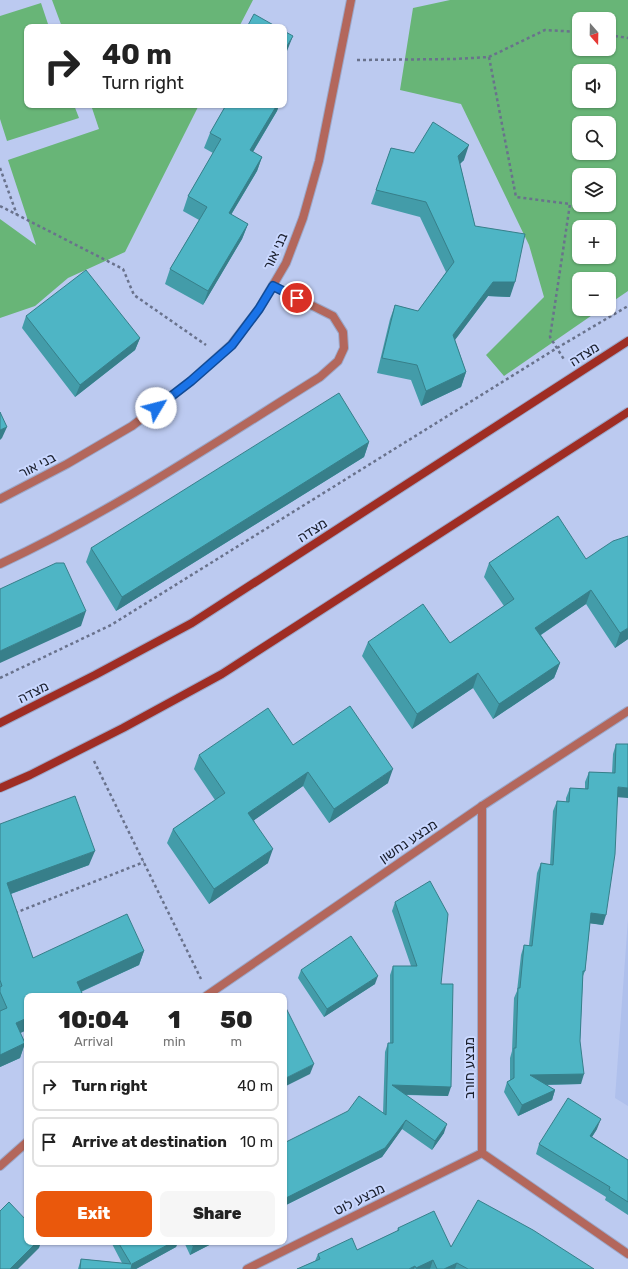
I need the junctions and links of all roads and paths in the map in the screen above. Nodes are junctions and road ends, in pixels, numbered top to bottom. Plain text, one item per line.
1 (351, 0) edge
2 (572, 32) edge
3 (616, 35) edge
4 (628, 38) edge
5 (489, 57) junction
6 (339, 60) junction
7 (0, 168) edge
8 (0, 206) edge
9 (17, 215) junction
10 (273, 286) junction
11 (628, 306) edge
12 (628, 341) edge
13 (557, 348) junction
14 (220, 355) junction
15 (574, 376) junction
16 (628, 412) edge
17 (0, 499) edge
18 (0, 564) edge
19 (0, 678) edge
20 (628, 711) edge
21 (0, 723) edge
22 (87, 746) junction
23 (0, 788) edge
24 (482, 806) junction
25 (144, 862) junction
26 (14, 914) edge
27 (206, 993) edge
28 (210, 993) edge
29 (24, 1145) edge
30 (482, 1153) junction
31 (0, 1166) edge
32 (628, 1254) edge
33 (247, 1269) edge

1 - 6 street, בני אור
2 - 5 path
3 - 4 path
5 - 6 path
5 - 13 path
6 - 10 street, בני אור
7 - 9 path
8 - 9 path
9 - 14 path
10 - 14 street, בני אור
10 - 18 street
11 - 13 path
12 - 15 main road, מצדה
13 - 15 path
13 - 19 path
14 - 17 street, בני אור
15 - 21 main road, מצדה
16 - 22 main road
20 - 24 street, מבצע נחשון
22 - 23 main road
22 - 25 path
24 - 28 street, מבצע נחשון
24 - 30 street, מבצע חורב
25 - 26 path
25 - 27 path
29 - 31 street
30 - 32 street
30 - 33 street, מבצע לוט

